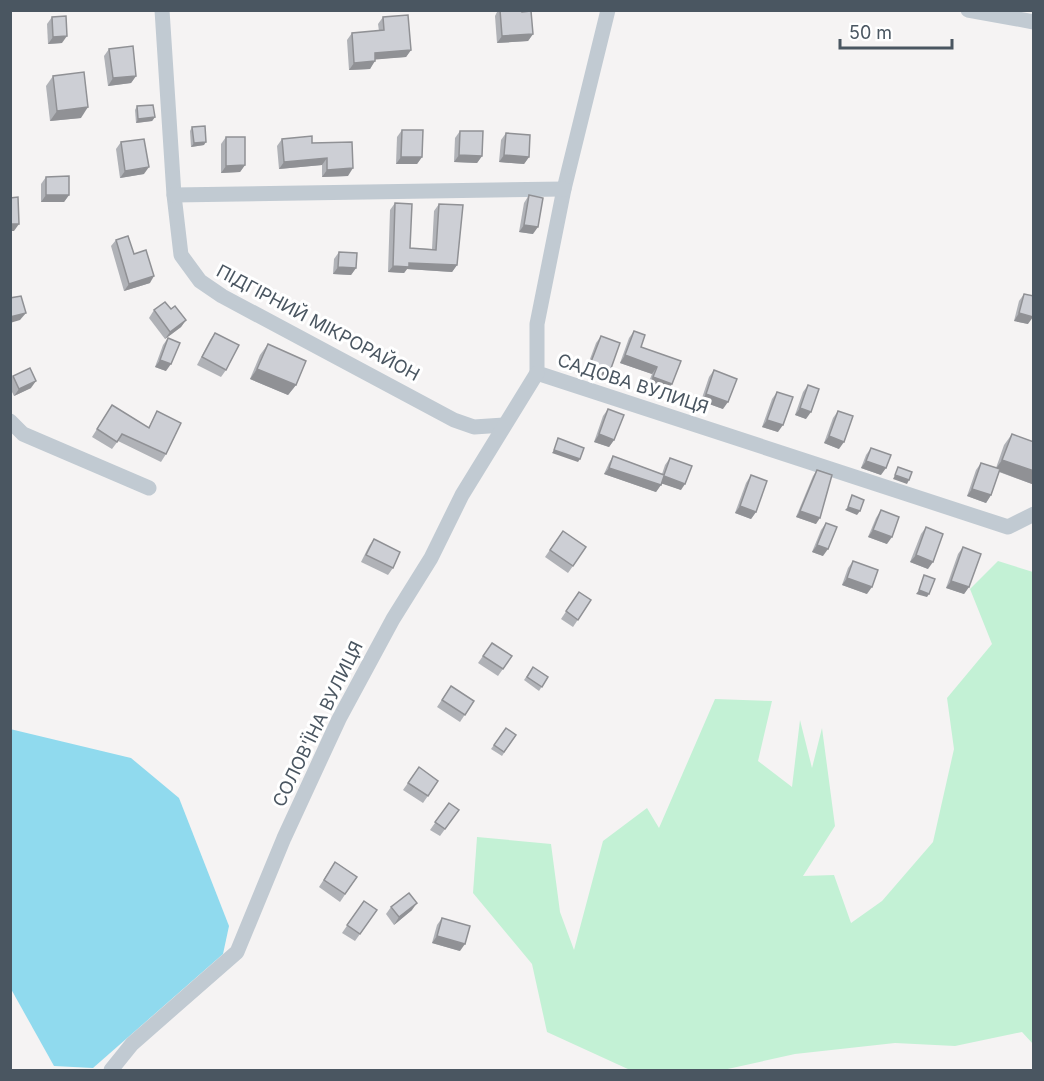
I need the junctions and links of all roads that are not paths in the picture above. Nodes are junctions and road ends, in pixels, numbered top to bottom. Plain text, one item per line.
1 (162, 10) edge
2 (608, 10) edge
3 (968, 10) edge
4 (1034, 21) edge
5 (564, 189) junction
6 (174, 195) junction
7 (537, 373) junction
8 (10, 421) edge
9 (504, 425) junction
10 (149, 488) dead end
11 (1034, 514) edge
12 (111, 1071) edge

1 - 6 street, ПІДГІРНИЙ МІКРОРАЙОН
2 - 5 street, САДОВА ВУЛИЦЯ
3 - 4 street
5 - 6 street
5 - 7 street, САДОВА ВУЛИЦЯ
6 - 9 street, ПІДГІРНИЙ МІКРОРАЙОН
7 - 9 street, СОЛОВ'ЇНА ВУЛИЦЯ
7 - 11 street, САДОВА ВУЛИЦЯ
8 - 10 street
9 - 12 street, СОЛОВ'ЇНА ВУЛИЦЯ

